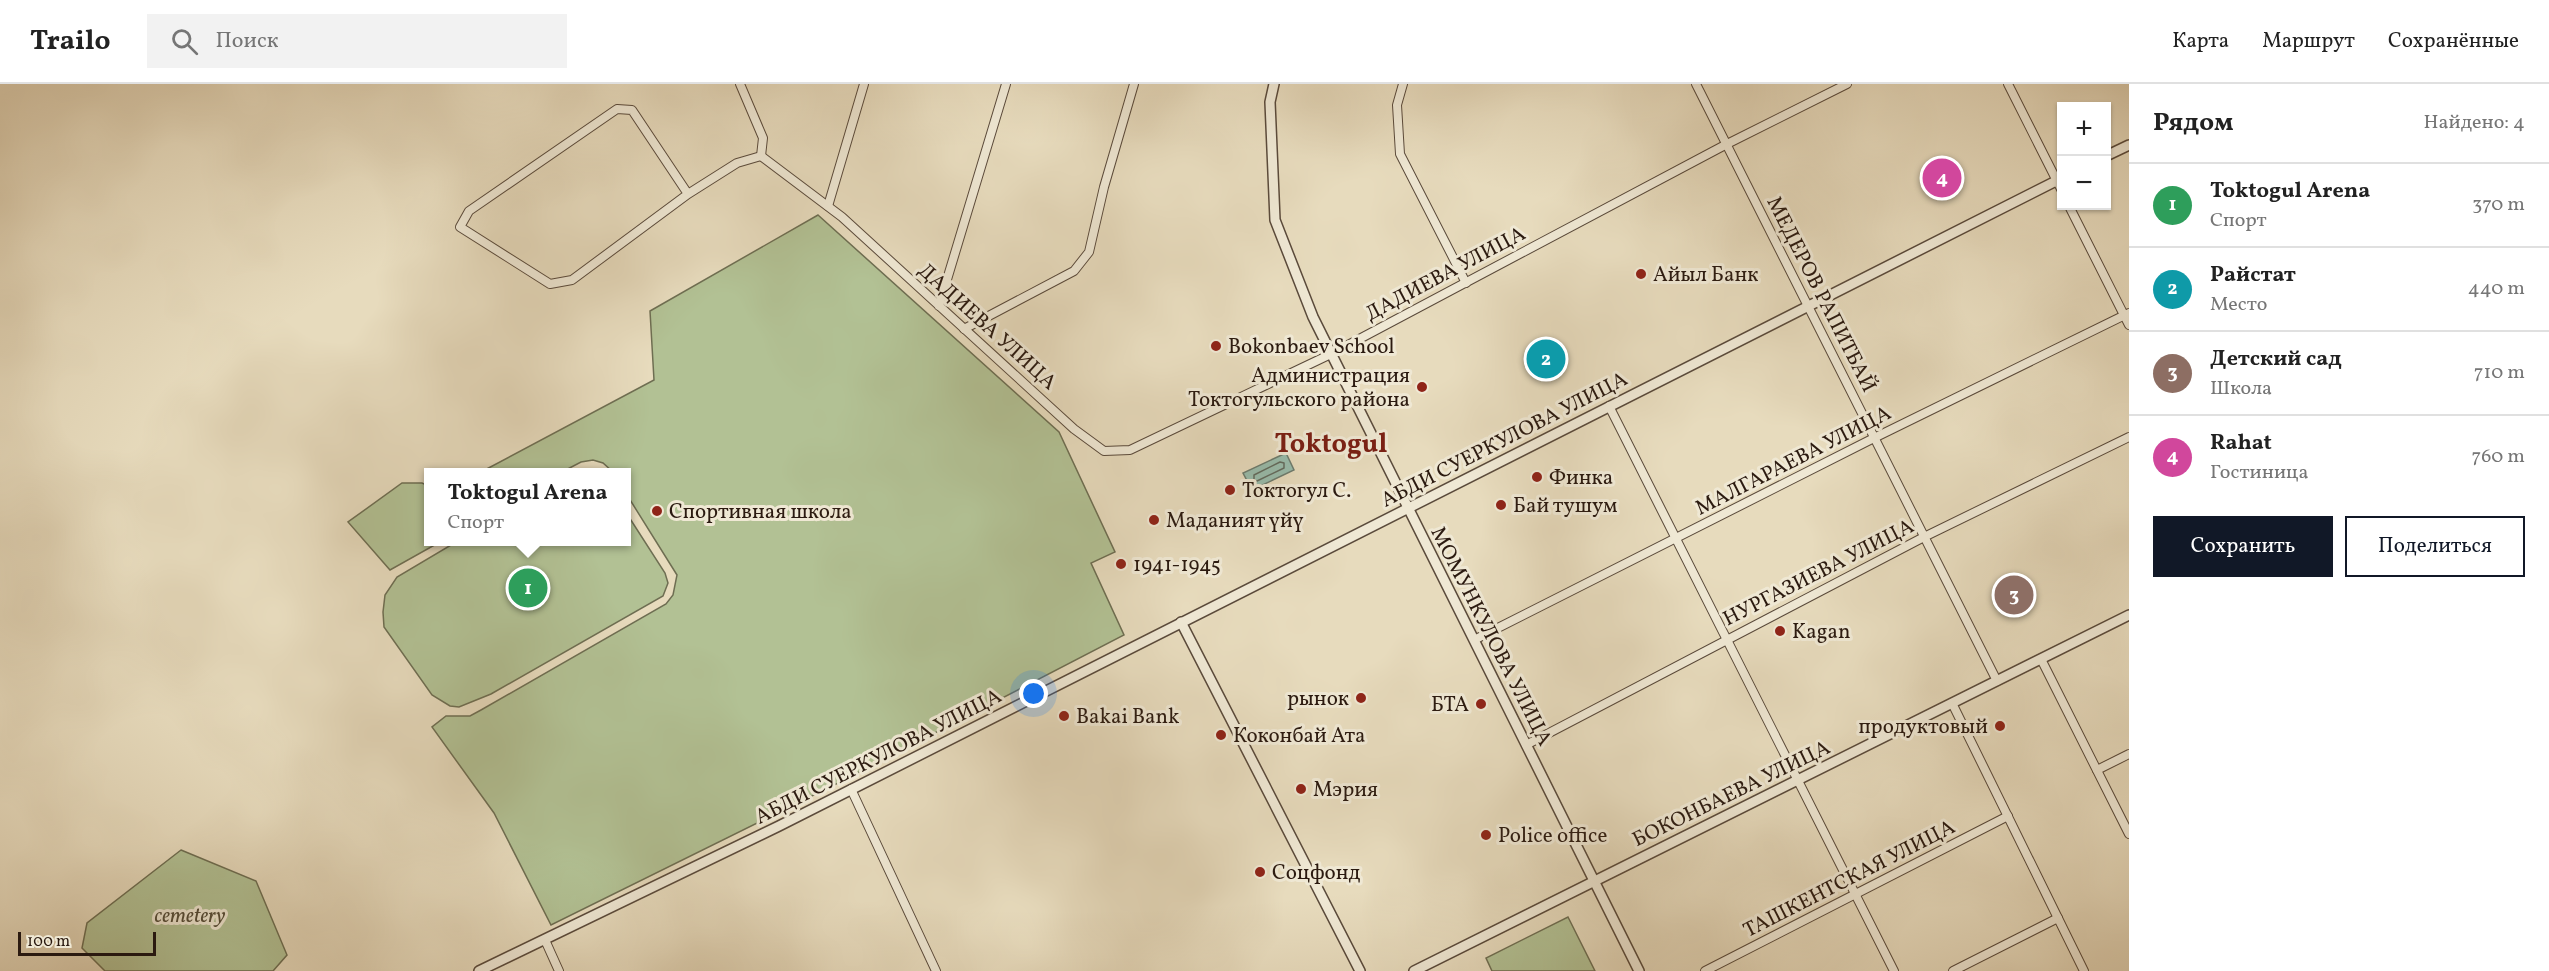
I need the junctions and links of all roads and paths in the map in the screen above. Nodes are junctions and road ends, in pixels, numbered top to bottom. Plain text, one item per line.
1 (740, 84) edge
2 (864, 84) edge
3 (1006, 84) edge
4 (1134, 84) edge
5 (1274, 84) edge
6 (1403, 84) edge
7 (1696, 84) edge
8 (1847, 84) edge
9 (2007, 84) edge
10 (1727, 144) junction
11 (2129, 145) edge
12 (2111, 154) edge
13 (761, 156) junction
14 (2057, 175) edge
15 (2057, 180) edge
16 (688, 194) junction
17 (828, 206) junction
18 (2071, 210) edge
19 (1466, 283) junction
20 (939, 306) junction
21 (1808, 306) junction
22 (2127, 315) edge
23 (2129, 326) edge
24 (964, 329) junction
25 (1331, 354) junction
26 (1609, 406) junction
27 (2129, 437) edge
28 (1874, 438) junction
29 (1408, 508) junction
30 (1924, 537) junction
31 (1677, 539) junction
32 (2129, 615) edge
33 (1181, 622) junction
34 (1728, 638) junction
35 (1474, 640) junction
36 (2041, 659) junction
37 (1997, 681) junction
38 (1952, 703) junction
39 (1526, 745) junction
40 (2129, 754) edge
41 (2097, 770) junction
42 (1798, 779) junction
43 (851, 789) junction
44 (2008, 816) junction
45 (2129, 834) edge
46 (1594, 881) junction
47 (1856, 895) junction
48 (2058, 918) junction
49 (545, 940) junction
50 (479, 971) edge
51 (559, 971) edge
52 (936, 971) edge
53 (1360, 971) edge
54 (1414, 971) edge
55 (1639, 971) edge
56 (1705, 971) edge
57 (1894, 971) edge
58 (1953, 971) edge
59 (2084, 971) edge

1 - 13 street
2 - 17 street
3 - 20 street
4 - 24 street
5 - 25 street, МОМУНКУЛОВА УЛИЦА
6 - 19 street
7 - 10 street, МЕДЕРОВ РАПИТБАЙ
8 - 10 street, ДАДИЕВА УЛИЦА
9 - 14 street
10 - 19 street, ДАДИЕВА УЛИЦА
10 - 21 street, МЕДЕРОВ РАПИТБАЙ
11 - 12 street
13 - 16 street
13 - 17 street, ДАДИЕВА УЛИЦА
15 - 21 street, АБДИ СУЕРКУЛОВА УЛИЦА
16 - 16 street
17 - 20 street, ДАДИЕВА УЛИЦА
18 - 22 street
19 - 25 street, ДАДИЕВА УЛИЦА
20 - 24 street, ДАДИЕВА УЛИЦА
21 - 26 street, АБДИ СУЕРКУЛОВА УЛИЦА
21 - 28 street, МЕДЕРОВ РАПИТБАЙ
22 - 23 street
22 - 28 street, МАЛГАРАЕВА УЛИЦА
24 - 25 street, ДАДИЕВА УЛИЦА
25 - 29 street, МОМУНКУЛОВА УЛИЦА
26 - 29 street, АБДИ СУЕРКУЛОВА УЛИЦА
26 - 31 street
27 - 30 street, НУРГАЗИЕВА УЛИЦА
28 - 30 street, МЕДЕРОВ РАПИТБАЙ
28 - 31 street, МАЛГАРАЕВА УЛИЦА
29 - 33 street, АБДИ СУЕРКУЛОВА УЛИЦА
29 - 35 street, МОМУНКУЛОВА УЛИЦА
30 - 34 street, НУРГАЗИЕВА УЛИЦА
30 - 37 street, МЕДЕРОВ РАПИТБАЙ
31 - 34 street
31 - 35 street, МАЛГАРАЕВА УЛИЦА
32 - 36 street, БОКОНБАЕВА УЛИЦА
33 - 43 street, АБДИ СУЕРКУЛОВА УЛИЦА
33 - 53 street
34 - 39 street, НУРГАЗИЕВА УЛИЦА
34 - 42 street
35 - 39 street, МОМУНКУЛОВА УЛИЦА
36 - 37 street, БОКОНБАЕВА УЛИЦА
36 - 41 street
37 - 38 street, БОКОНБАЕВА УЛИЦА
38 - 42 street, БОКОНБАЕВА УЛИЦА
38 - 44 street
39 - 46 street, МОМУНКУЛОВА УЛИЦА
40 - 41 street
41 - 45 street
42 - 46 street, БОКОНБАЕВА УЛИЦА
42 - 47 street
43 - 49 street, АБДИ СУЕРКУЛОВА УЛИЦА
43 - 52 street
44 - 47 street, ТАШКЕНТСКАЯ УЛИЦА
44 - 48 street
46 - 54 street, БОКОНБАЕВА УЛИЦА
46 - 55 street, МОМУНКУЛОВА УЛИЦА
47 - 56 street, ТАШКЕНТСКАЯ УЛИЦА
47 - 57 street
48 - 58 street
48 - 59 street
49 - 50 street, АБДИ СУЕРКУЛОВА УЛИЦА
49 - 51 street

